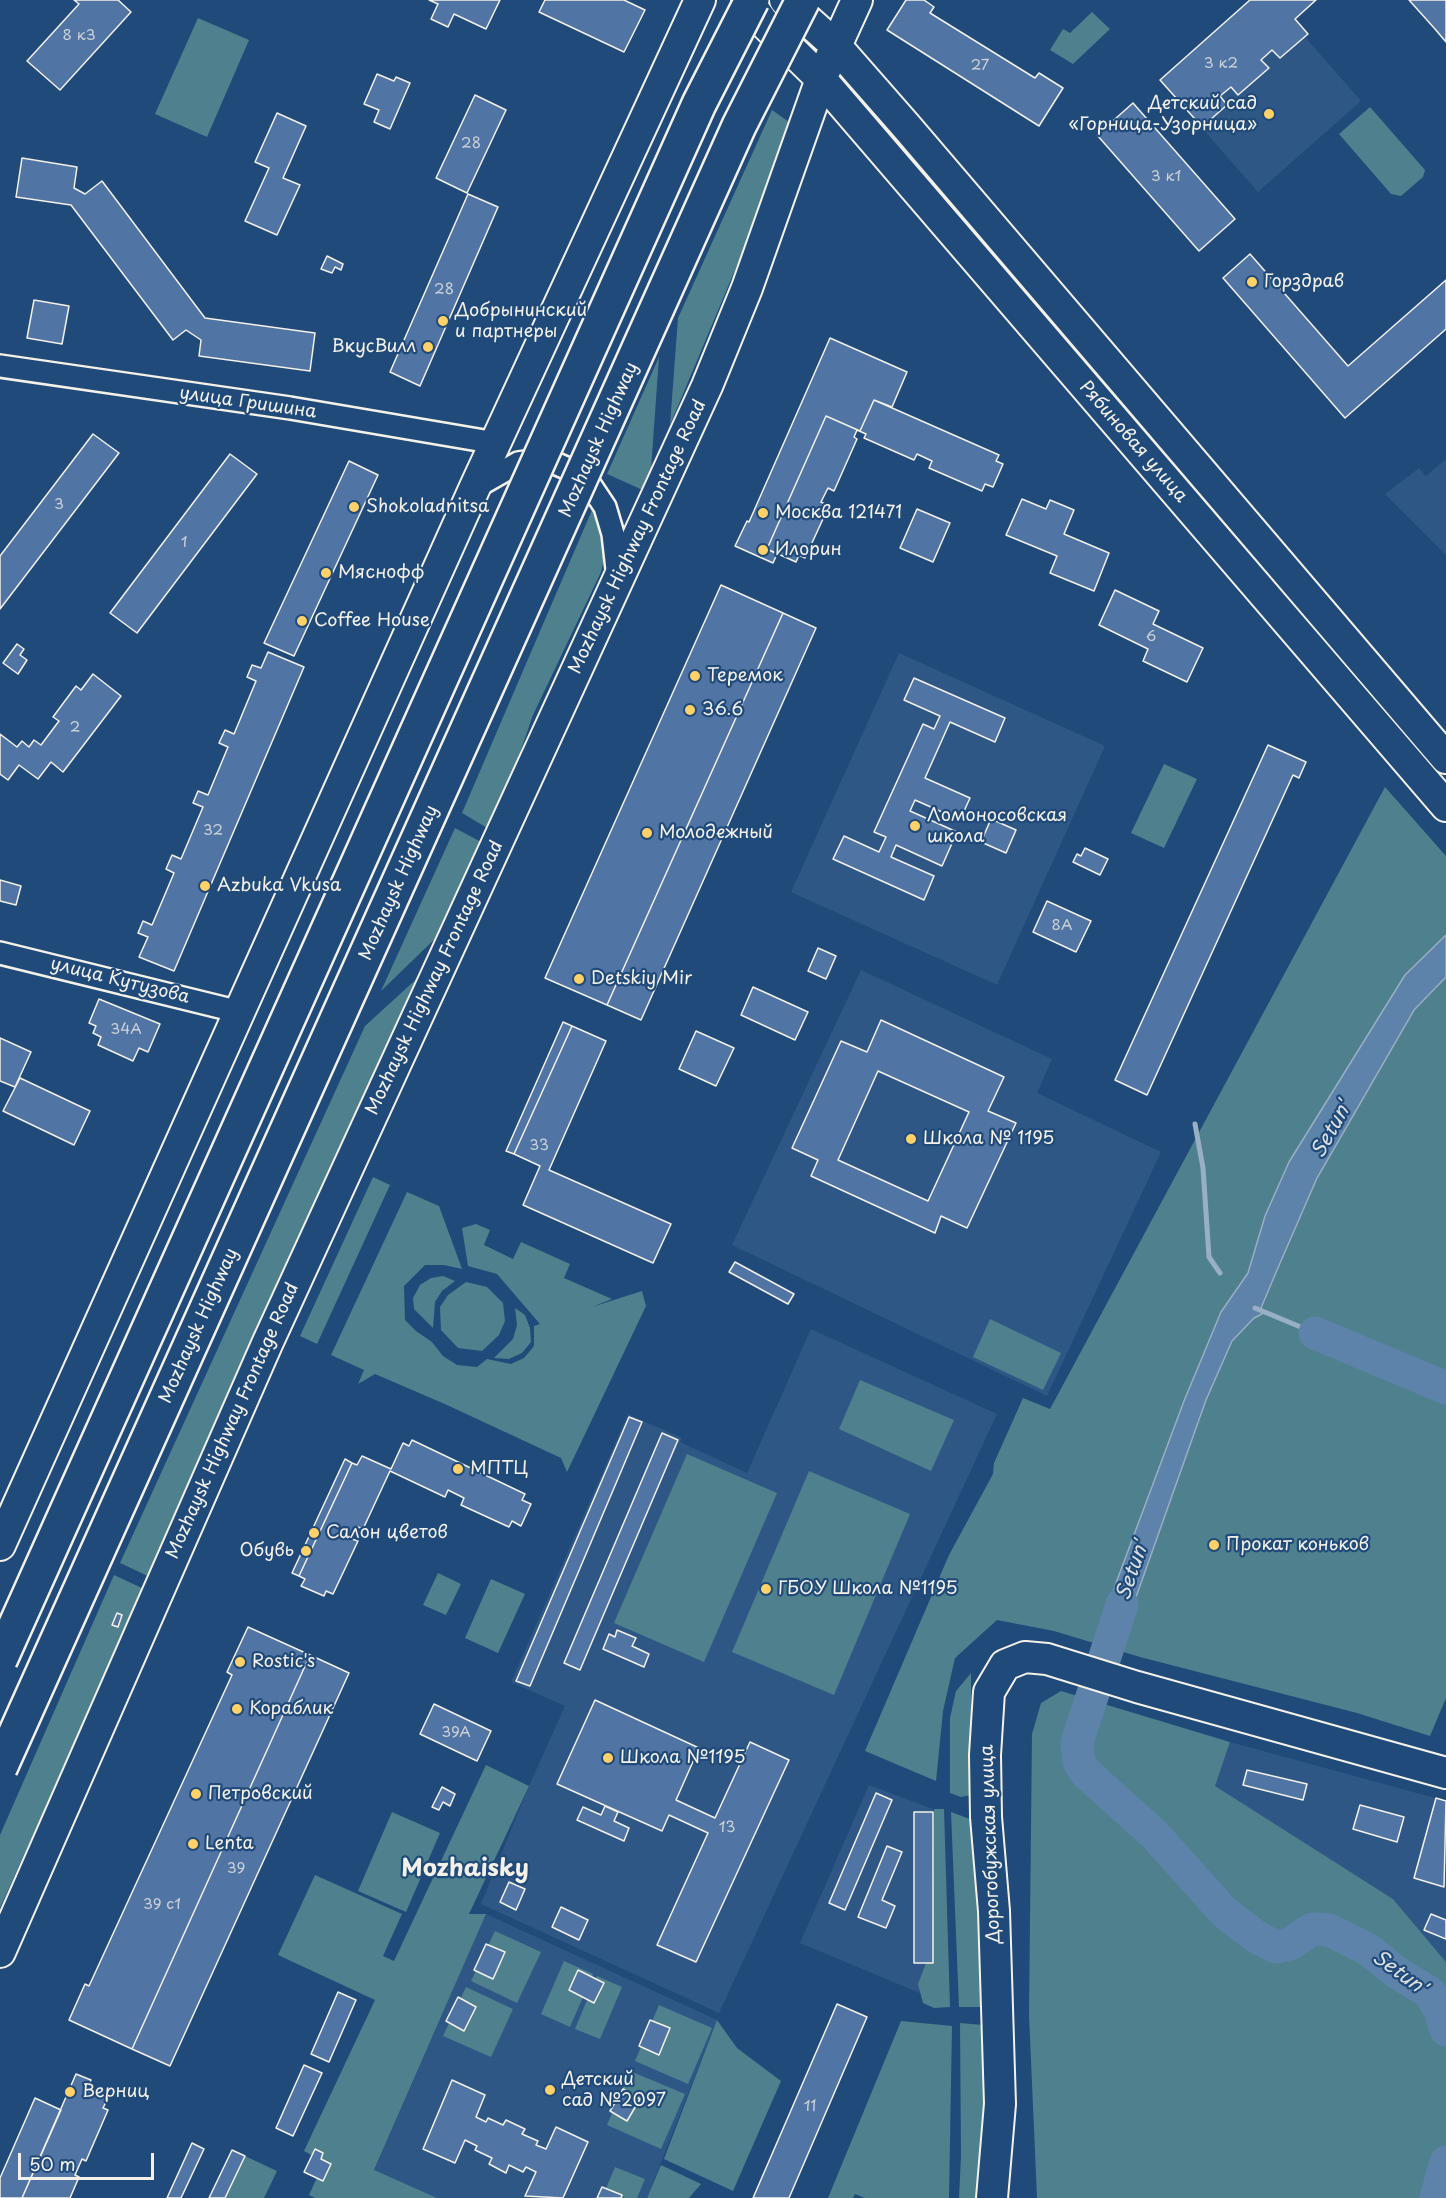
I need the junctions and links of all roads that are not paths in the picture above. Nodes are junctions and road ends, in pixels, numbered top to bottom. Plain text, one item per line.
1 (700, 0) edge
2 (750, 0) edge
3 (785, 0) edge
4 (803, 0) edge
5 (857, 0) edge
6 (835, 45) junction
7 (821, 79) junction
8 (0, 366) edge
9 (496, 443) junction
10 (475, 487) junction
11 (618, 579) junction
12 (1446, 758) edge
13 (1446, 806) edge
14 (0, 953) edge
15 (240, 1012) junction
16 (0, 1545) edge
17 (0, 1660) edge
18 (0, 1768) edge
19 (1446, 1773) edge
20 (0, 1952) edge
21 (992, 2198) edge

1 - 9 main road
2 - 7 main road, Рябиновая улица
2 - 17 main road, bridge
3 - 6 main road, Рябиновая улица
4 - 18 main road, Mozhaysk Highway, bridge
5 - 6 main road, Mozhaysk Highway Frontage Road
6 - 7 main road, Mozhaysk Highway Frontage Road
6 - 12 main road, Рябиновая улица
7 - 11 main road, Mozhaysk Highway Frontage Road
7 - 13 main road, Рябиновая улица
8 - 9 street, улица Гришина
9 - 10 main road
10 - 11 street
10 - 15 main road
11 - 20 main road, Mozhaysk Highway Frontage Road
14 - 15 street, улица Кутузова
15 - 16 main road
19 - 21 main road, Дорогобужская улица

